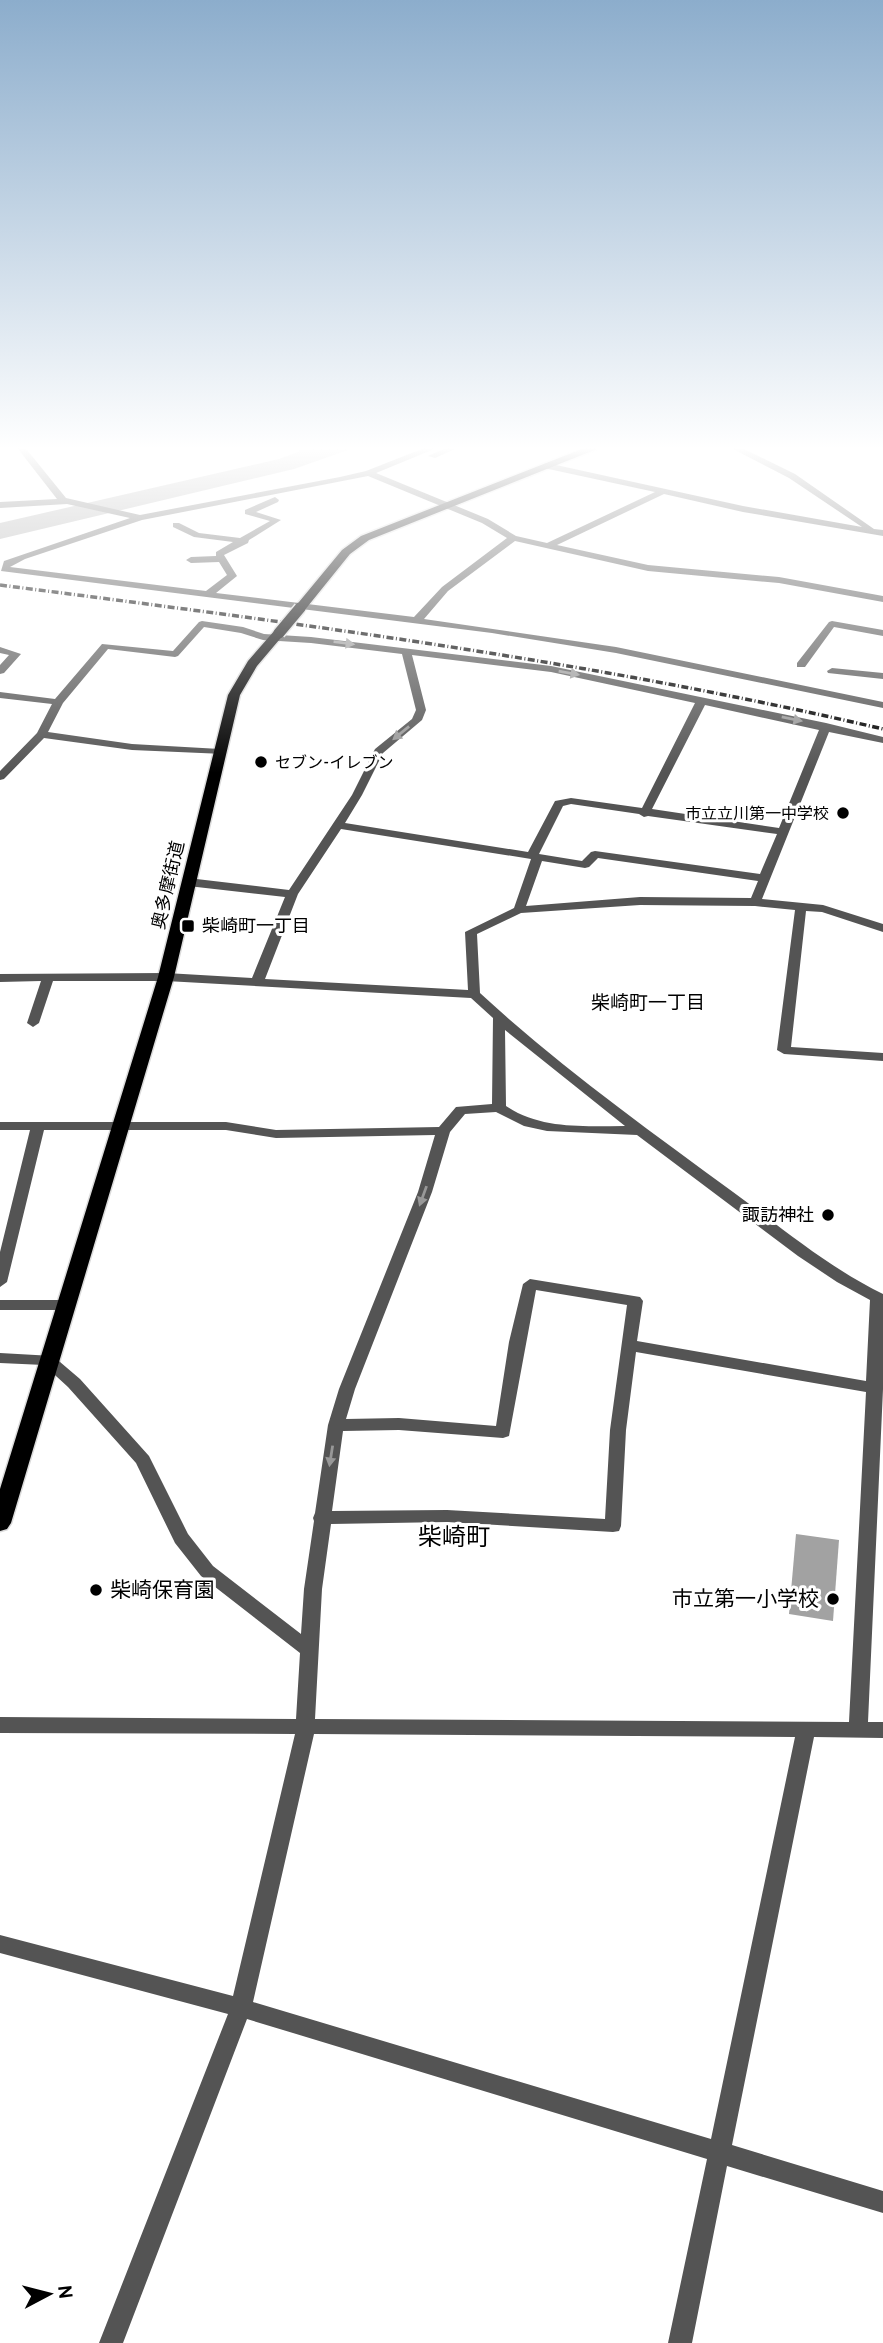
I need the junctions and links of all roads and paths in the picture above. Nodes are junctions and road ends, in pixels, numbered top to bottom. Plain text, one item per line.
1 (31, 554) edge
2 (219, 554) edge
3 (343, 554) edge
4 (491, 554) edge
5 (586, 554) edge
6 (222, 559) junction
7 (191, 560) dead end
8 (210, 593) junction
9 (883, 599) edge
10 (301, 607) junction
11 (417, 620) junction
12 (883, 633) edge
13 (278, 636) junction
14 (0, 650) edge
15 (406, 651) junction
16 (801, 665) dead end
17 (0, 671) edge
18 (832, 671) dead end
19 (883, 676) edge
20 (0, 695) edge
21 (702, 700) junction
22 (58, 702) junction
23 (883, 705) edge
24 (826, 726) junction
25 (42, 734) junction
26 (883, 740) edge
27 (220, 752) junction
28 (0, 777) edge
29 (644, 814) junction
30 (338, 825) junction
31 (783, 832) junction
32 (535, 856) junction
33 (764, 878) junction
34 (188, 882) junction
35 (292, 894) junction
36 (755, 902) junction
37 (801, 907) junction
38 (519, 910) junction
39 (883, 928) edge
40 (166, 977) junction
41 (0, 978) edge
42 (48, 979) junction
43 (257, 982) junction
44 (474, 994) junction
45 (499, 1018) junction
46 (33, 1023) dead end
47 (883, 1058) edge
48 (499, 1108) junction
49 (119, 1125) junction
50 (0, 1126) edge
51 (38, 1126) junction
52 (443, 1131) junction
53 (641, 1131) junction
54 (0, 1282) edge
55 (880, 1299) edge
56 (0, 1305) edge
57 (64, 1306) junction
58 (629, 1345) junction
59 (0, 1358) edge
60 (48, 1360) junction
61 (876, 1388) junction
62 (336, 1425) junction
63 (321, 1518) junction
64 (0, 1523) edge
65 (309, 1649) junction
66 (0, 1725) edge
67 (305, 1727) junction
68 (858, 1729) junction
69 (806, 1730) junction
70 (883, 1730) edge
71 (0, 1944) edge
72 (241, 2008) junction
73 (718, 2153) junction
74 (883, 2202) edge
75 (111, 2343) edge
76 (680, 2343) edge

1 - 8 street
2 - 6 street
3 - 10 main road, 奥多摩街道
4 - 11 street
5 - 9 street
6 - 7 street
6 - 8 street
8 - 10 street
10 - 11 street
10 - 13 main road, 奥多摩街道, bridge
11 - 23 street
12 - 16 street
13 -> 15 street
13 - 22 street
13 - 27 main road, 奥多摩街道
14 - 17 street
15 -> 21 street
15 -> 30 street
18 - 19 street
20 - 22 street
21 -> 24 street
21 - 29 street
22 - 25 street
24 - 26 street
24 - 31 street
25 - 27 street
25 - 28 street
27 - 34 main road, 奥多摩街道
29 - 31 street
29 - 32 street
30 - 32 street
30 - 35 street
31 - 33 street
32 - 33 street
32 - 38 street
33 - 36 street
34 - 35 street
34 - 40 main road, 奥多摩街道
35 - 43 street
36 - 37 street
36 - 38 street
37 - 39 street
37 - 47 street
38 - 44 street
40 - 42 street
40 - 43 street
40 - 49 main road, 奥多摩街道
41 - 42 street
42 - 46 street
43 - 44 street
44 - 45 street
45 - 48 street
45 - 53 street
48 - 52 street
48 - 53 street
49 - 51 street
49 - 52 street
49 - 57 main road, 奥多摩街道
50 - 51 street
51 - 54 street
52 -> 62 street
53 - 55 street
55 - 61 street
56 - 57 street
57 - 60 main road, 奥多摩街道
58 - 61 street
58 - 62 street
58 - 63 street
59 - 60 street
60 - 64 main road, 奥多摩街道
60 - 65 street
61 - 68 street
62 -> 63 street
63 - 65 street
65 - 67 street
66 - 67 street
67 - 69 street
67 - 72 street
68 - 69 street
68 - 70 street
69 - 73 street
71 - 72 street
72 - 73 street
72 - 75 street
73 - 74 street
73 - 76 street

